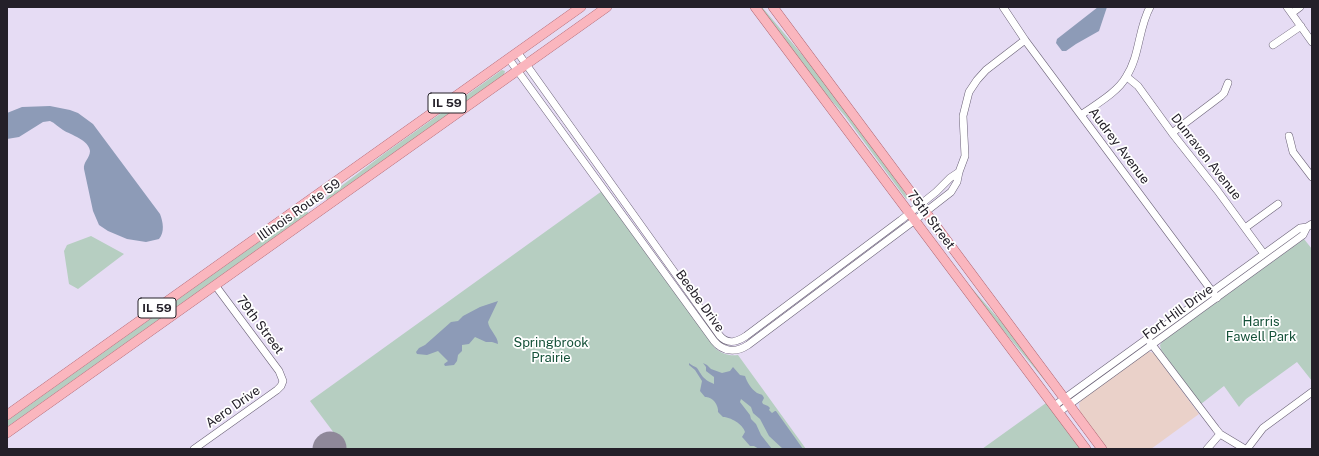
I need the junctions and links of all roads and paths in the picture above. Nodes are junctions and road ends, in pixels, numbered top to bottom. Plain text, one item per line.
1 (581, 7) edge
2 (607, 7) edge
3 (755, 7) edge
4 (773, 7) edge
5 (1003, 7) edge
6 (1150, 7) edge
7 (1300, 7) edge
8 (1289, 10) edge
9 (1301, 26) junction
10 (1025, 40) junction
11 (1312, 42) edge
12 (1273, 45) dead end
13 (518, 53) junction
14 (509, 59) junction
15 (526, 65) junction
16 (518, 70) junction
17 (1127, 77) junction
18 (1228, 83) dead end
19 (1081, 115) junction
20 (1172, 133) junction
21 (1289, 136) dead end
22 (959, 172) junction
23 (1312, 177) edge
24 (1278, 204) dead end
25 (920, 205) junction
26 (926, 212) junction
27 (913, 217) junction
28 (1310, 226) edge
29 (1245, 228) junction
30 (1264, 254) junction
31 (215, 286) junction
32 (1212, 291) junction
33 (1217, 298) junction
34 (1147, 339) junction
35 (1152, 345) junction
36 (283, 381) joint
37 (1312, 392) edge
38 (1066, 402) junction
39 (1056, 409) junction
40 (7, 415) edge
41 (7, 433) edge
42 (1220, 434) junction
43 (194, 449) edge
44 (1086, 449) edge
45 (1102, 449) edge
46 (1207, 449) edge
47 (1246, 449) edge

1 - 13 main road, Illinois Route 59 / IL 59
2 - 15 main road, Illinois Route 59 / IL 59
3 - 27 main road, 75th Street
4 - 25 main road, 75th Street
5 - 10 street, Audrey Avenue
6 - 17 street
7 - 8 street
8 - 9 street
9 - 11 street
9 - 12 street
10 - 19 street, Audrey Avenue
10 - 22 street, Beebe Drive
13 - 14 main road, Illinois Route 59 / IL 59
13 - 15 street, Beebe Drive
14 - 16 street, Beebe Drive
14 - 40 main road, Illinois Route 59 / IL 59
15 - 16 main road, Illinois Route 59 / IL 59
15 - 27 street, Beebe Drive
16 - 27 street, Beebe Drive
16 - 31 main road, Illinois Route 59 / IL 59
17 - 19 street
17 - 20 street, Dunraven Avenue
18 - 20 street
19 - 32 street, Audrey Avenue
20 - 29 street, Dunraven Avenue
21 - 23 street
22 - 25 street, Beebe Drive
22 - 26 street, Beebe Drive
24 - 29 street
25 - 26 main road, 75th Street
25 - 27 street, Beebe Drive
26 - 27 street, Beebe Drive
26 - 38 main road, 75th Street
27 - 39 main road, 75th Street
28 - 30 street, Fort Hill Drive
28 - 33 street, Fort Hill Drive
29 - 30 street, Dunraven Avenue
30 - 32 street, Fort Hill Drive
31 - 36 street, 79th Street
31 - 41 main road, Illinois Route 59 / IL 59
32 - 33 street, Audrey Avenue
32 - 34 street, Fort Hill Drive
33 - 35 street, Fort Hill Drive
34 - 35 street
34 - 38 street, Fort Hill Drive
35 - 38 street, Fort Hill Drive
35 - 42 street
36 - 43 street, Aero Drive
37 - 47 street
38 - 39 street, Fort Hill Drive
38 - 45 main road, 75th Street
39 - 44 main road, 75th Street
42 - 46 street
42 - 47 street

